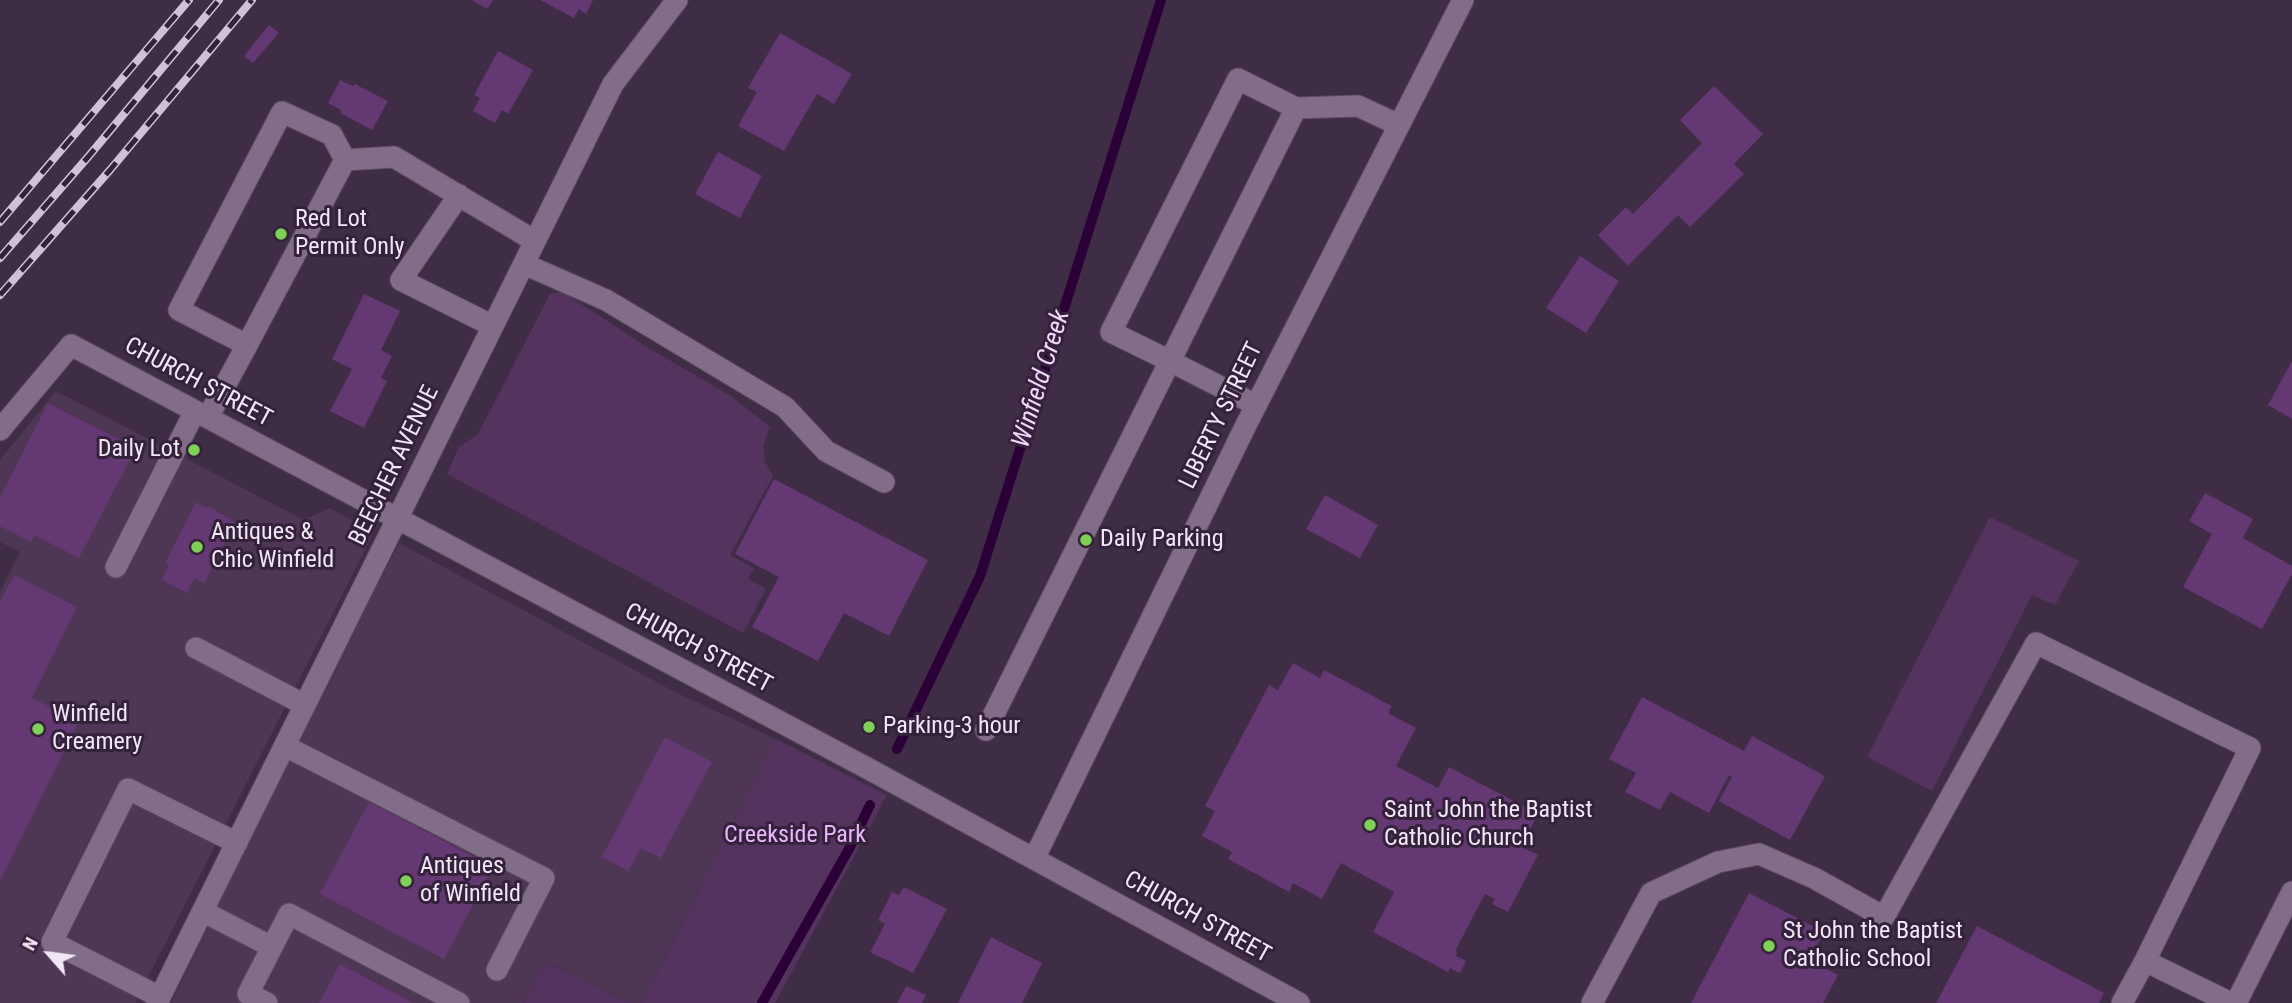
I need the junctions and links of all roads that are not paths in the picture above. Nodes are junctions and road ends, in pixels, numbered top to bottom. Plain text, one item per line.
1 (677, 0) edge
2 (1463, 0) edge
3 (1296, 108) junction
4 (1399, 125) junction
5 (345, 160) junction
6 (459, 195) junction
7 (535, 242) junction
8 (524, 264) junction
9 (493, 326) junction
10 (247, 345) junction
11 (1170, 361) junction
12 (1256, 405) junction
13 (202, 414) junction
14 (0, 430) edge
15 (884, 481) dead end
16 (398, 519) junction
17 (116, 567) dead end
18 (196, 648) dead end
19 (305, 705) junction
20 (986, 730) dead end
21 (285, 746) junction
22 (237, 843) junction
23 (1034, 859) junction
24 (2292, 892) edge
25 (204, 912) junction
26 (272, 947) junction
27 (2145, 961) junction
28 (497, 970) dead end
29 (159, 1000) edge
30 (266, 1003) edge
31 (459, 1003) edge
32 (1299, 1003) edge
33 (1592, 1003) edge
34 (2122, 1003) edge
35 (2233, 1003) edge

1 - 7 street, BEECHER AVENUE
2 - 4 street, LIBERTY STREET
3 - 4 street
3 - 11 street
3 - 11 street
4 - 12 street, LIBERTY STREET
5 - 6 street
5 - 10 street
5 - 10 street
6 - 7 street
6 - 9 street
7 - 8 street, BEECHER AVENUE
8 - 9 street, BEECHER AVENUE
8 - 15 street
9 - 16 street, BEECHER AVENUE
10 - 13 street
11 - 12 street
11 - 20 street
12 - 23 street, LIBERTY STREET
13 - 14 street, CHURCH STREET
13 - 16 street, CHURCH STREET
13 - 17 street
16 - 19 street, BEECHER AVENUE
16 - 23 street, CHURCH STREET
18 - 19 street
19 - 21 street, BEECHER AVENUE
21 - 22 street, BEECHER AVENUE
21 - 28 street
22 - 25 street, BEECHER AVENUE
22 - 29 street
23 - 32 street, CHURCH STREET
24 - 35 street
25 - 26 street
25 - 29 street, BEECHER AVENUE
26 - 30 street
26 - 31 street
27 - 33 street
27 - 34 street
27 - 35 street

